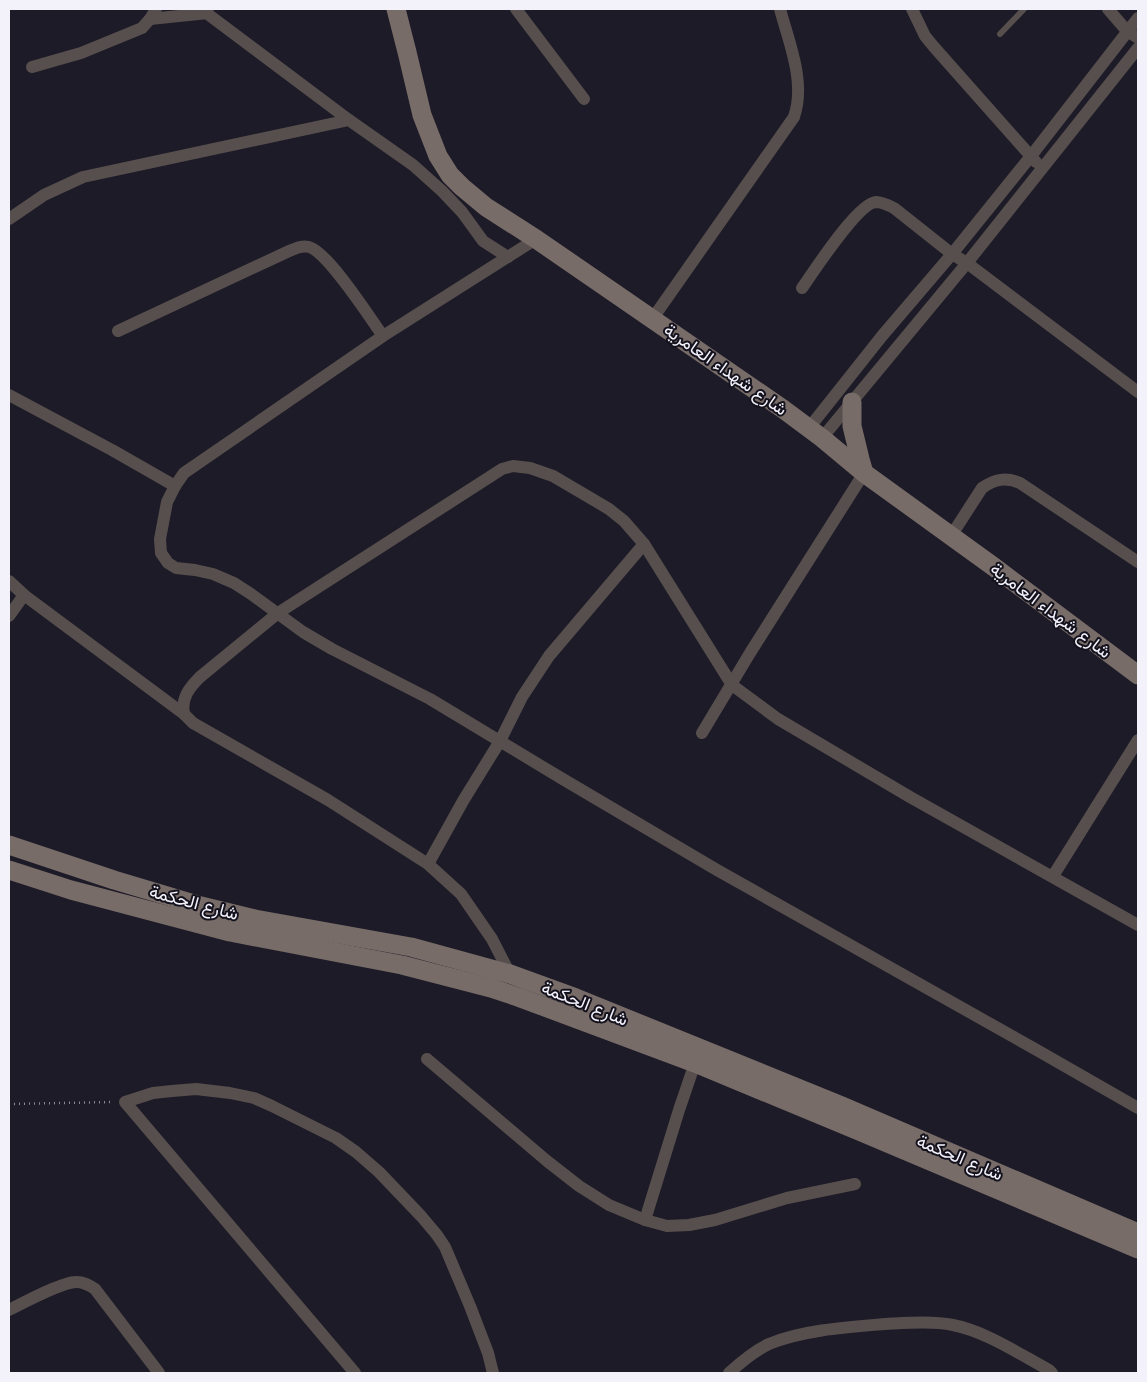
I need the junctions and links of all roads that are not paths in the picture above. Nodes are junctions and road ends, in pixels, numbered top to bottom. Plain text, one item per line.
1 (396, 9) edge
2 (516, 9) edge
3 (780, 9) edge
4 (912, 9) edge
5 (1024, 9) edge
6 (1108, 9) edge
7 (205, 11) edge
8 (153, 14) edge
9 (1138, 18) edge
10 (1000, 34) dead end
11 (1133, 35) edge
12 (1138, 48) edge
13 (1133, 60) edge
14 (32, 67) dead end
15 (584, 99) dead end
16 (349, 120) junction
17 (1031, 156) junction
18 (1042, 169) junction
19 (9, 219) edge
20 (536, 239) junction
21 (952, 254) junction
22 (508, 257) junction
23 (967, 263) junction
24 (802, 288) dead end
25 (653, 318) junction
26 (118, 331) dead end
27 (383, 336) junction
28 (1138, 392) edge
29 (9, 395) edge
30 (852, 402) junction
31 (815, 433) junction
32 (864, 473) junction
33 (175, 486) junction
34 (951, 536) junction
35 (644, 544) junction
36 (1138, 562) edge
37 (9, 581) edge
38 (24, 595) junction
39 (278, 613) junction
40 (9, 616) edge
41 (1138, 673) edge
42 (732, 685) junction
43 (184, 714) junction
44 (702, 733) dead end
45 (1138, 740) edge
46 (500, 741) junction
47 (9, 845) edge
48 (428, 864) junction
49 (9, 870) edge
50 (1053, 876) junction
51 (1138, 924) edge
52 (510, 974) junction
53 (427, 1059) dead end
54 (695, 1063) junction
55 (1138, 1108) edge
56 (855, 1184) dead end
57 (645, 1220) junction
58 (1138, 1233) edge
59 (1138, 1249) edge
60 (9, 1310) edge
61 (159, 1373) edge
62 (355, 1373) edge
63 (492, 1373) edge
64 (729, 1373) edge
65 (1052, 1373) edge

1 - 20 street, شارع شهداء العامرية
2 - 15 street
3 - 25 street
4 - 17 street
5 - 10 lane
6 - 11 street
7 - 8 street
7 - 16 street
8 - 14 street
9 - 11 street
11 - 17 street
12 - 13 street
13 - 18 street
16 - 19 street
16 - 22 street
17 - 18 street
17 - 21 street
18 - 23 street
20 - 22 street
20 - 25 street, شارع شهداء العامرية
21 - 23 street
21 - 24 street
21 - 31 street
22 - 27 street
23 - 28 street
23 - 30 street
25 - 31 street, شارع شهداء العامرية
26 - 27 street
27 - 33 street
29 - 33 street
30 - 31 street
30 - 32 street
31 - 32 street, شارع شهداء العامرية
32 - 34 street, شارع شهداء العامرية
32 - 42 street
33 - 39 street
34 - 36 street
34 - 41 street, شارع شهداء العامرية
35 - 39 street
35 - 42 street
35 - 46 street
37 - 38 street
38 - 40 street
38 - 43 street
39 - 43 street
39 - 46 street
42 - 44 street
42 - 50 street
43 - 48 street
45 - 50 street
46 - 48 street
46 - 55 street
47 - 52 street, شارع الحكمة
48 - 52 street
49 - 54 street, شارع الحكمة
50 - 51 street
52 - 58 street, شارع الحكمة
53 - 57 street
54 - 57 street
54 - 59 street, شارع الحكمة
56 - 57 street
60 - 61 street
62 - 63 street
64 - 65 street

